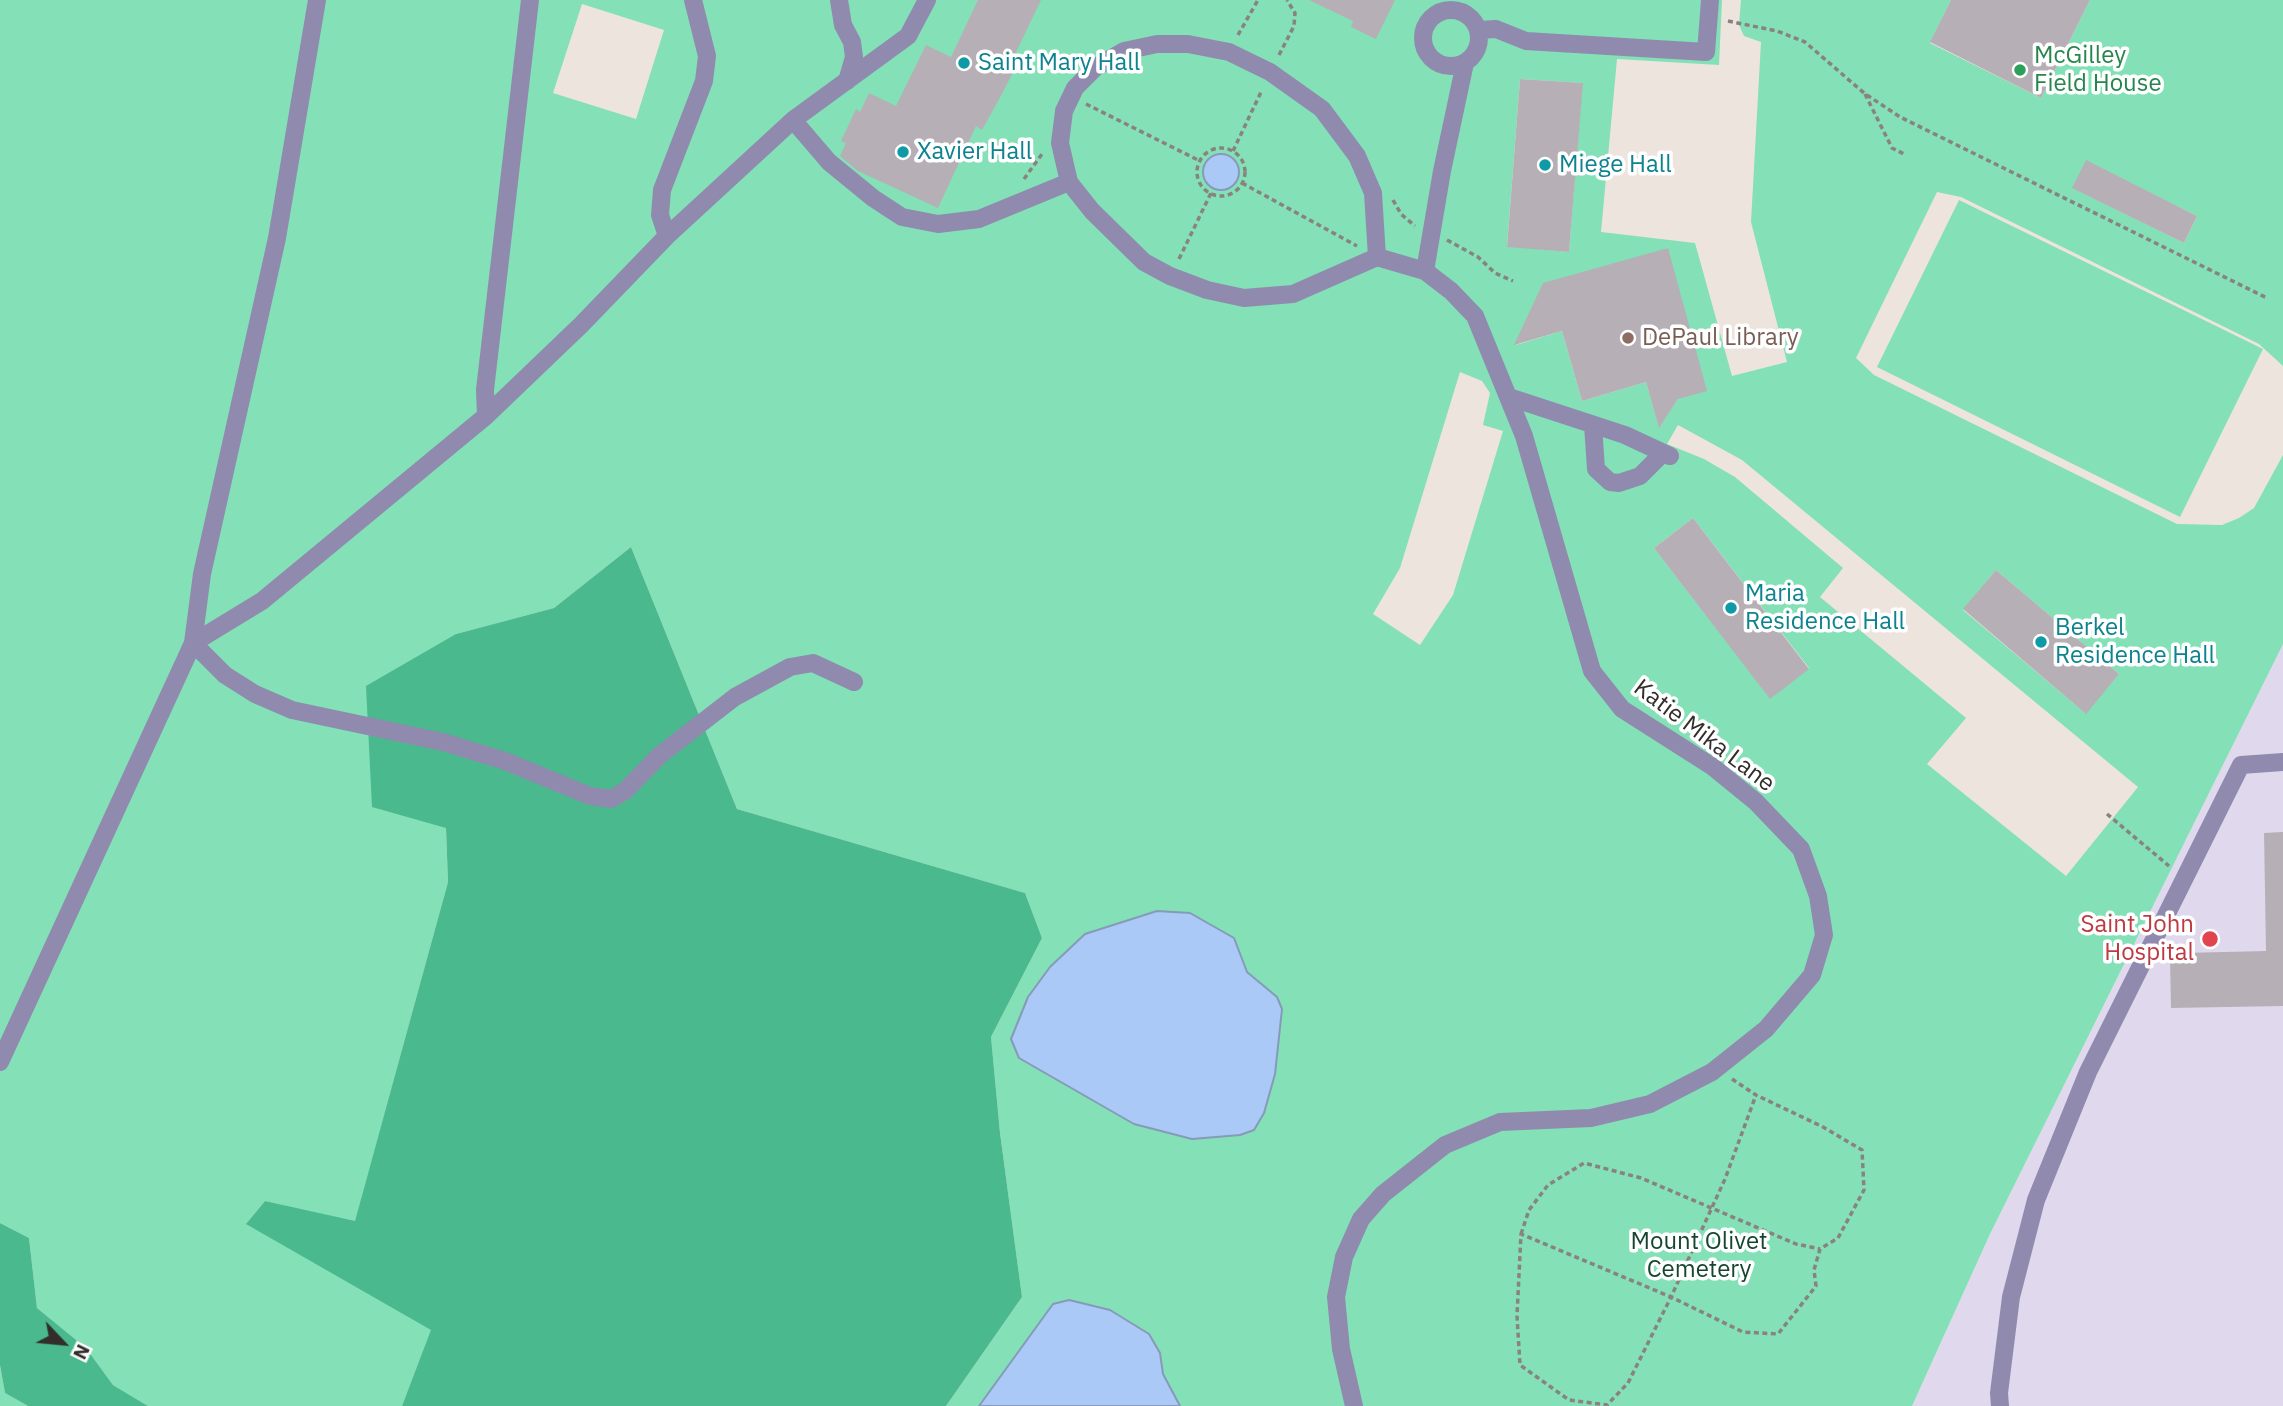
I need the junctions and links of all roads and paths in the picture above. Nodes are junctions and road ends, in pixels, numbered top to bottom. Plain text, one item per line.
1 (317, 0) edge
2 (530, 0) edge
3 (693, 0) edge
4 (839, 0) edge
5 (927, 0) edge
6 (1258, 0) edge
7 (1710, 0) edge
8 (1464, 6) edge
9 (1709, 19) junction
10 (1479, 30) junction
11 (1229, 52) junction
12 (1465, 63) junction
13 (847, 81) junction
14 (1864, 93) junction
15 (1071, 97) junction
16 (793, 120) junction
17 (1043, 149) dead end
18 (1904, 154) dead end
19 (1200, 161) junction
20 (1069, 182) junction
21 (1017, 183) dead end
22 (1242, 183) junction
23 (1388, 190) dead end
24 (1211, 193) junction
25 (1432, 233) junction
26 (667, 236) junction
27 (1377, 257) junction
28 (1425, 271) junction
29 (1170, 276) junction
30 (1513, 281) dead end
31 (2267, 298) dead end
32 (1509, 397) junction
33 (485, 416) junction
34 (1593, 425) junction
35 (192, 643) junction
36 (854, 682) dead end
37 (2283, 762) edge
38 (2107, 814) dead end
39 (2184, 879) junction
40 (0, 1062) edge
41 (1717, 1068) junction
42 (1756, 1095) junction
43 (1712, 1206) junction
44 (1521, 1234) junction
45 (1820, 1249) junction
46 (1671, 1297) junction
47 (1354, 1406) edge
48 (2000, 1406) edge

1 - 35 street
2 - 33 street
3 - 26 street
4 - 13 street
5 - 13 street
6 - 11 path
7 - 9 street
8 - 10 street
8 - 12 street
9 - 10 street
9 - 14 path
10 - 12 street
11 - 15 street
11 - 27 street
12 - 25 street
13 - 16 street
14 - 18 path
14 - 31 path
15 - 19 path
15 - 20 street
16 - 20 street
16 - 26 street
17 - 21 path
19 - 22 path
19 - 24 path
20 - 29 street
22 - 24 path
22 - 27 path
23 - 25 path
24 - 29 path
25 - 28 street
25 - 30 path
26 - 33 street
27 - 28 street
27 - 29 street
28 - 32 street, Katie Mika Lane
32 - 34 street
32 - 41 street, Katie Mika Lane
33 - 35 street
34 - 34 street
35 - 36 street
35 - 40 street
37 - 39 street
38 - 39 path
39 - 48 street
41 - 42 path
41 - 47 street, Katie Mika Lane
42 - 43 path
42 - 45 path
43 - 44 path
43 - 45 path
43 - 46 path
44 - 46 path
44 - 46 path
45 - 46 path

